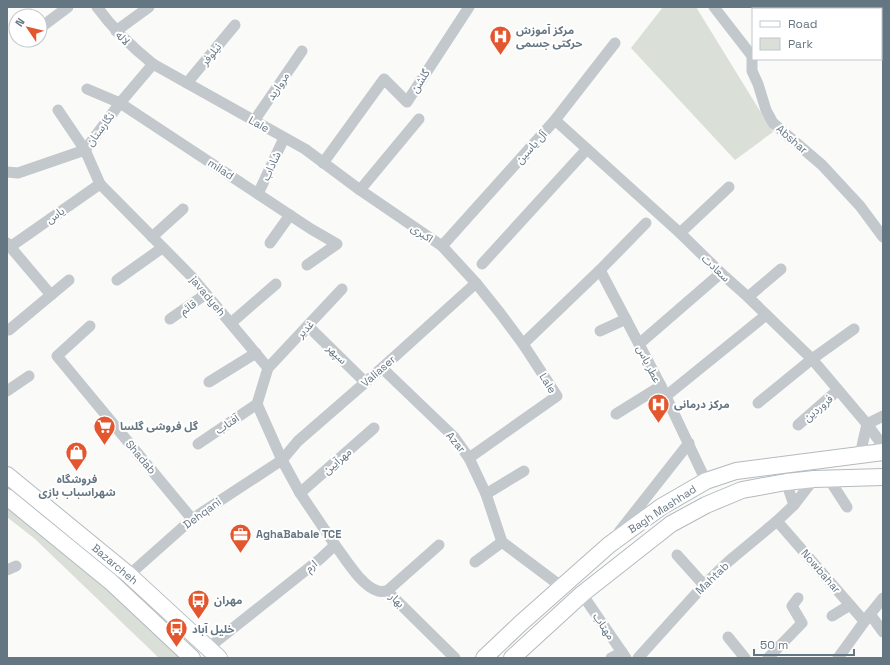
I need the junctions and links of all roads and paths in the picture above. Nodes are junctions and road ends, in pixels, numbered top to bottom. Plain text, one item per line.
1 (68, 7) edge
2 (97, 7) edge
3 (148, 7) edge
4 (469, 7) edge
5 (714, 7) edge
6 (48, 22) edge
7 (235, 25) dead end
8 (116, 31) junction
9 (615, 43) dead end
10 (302, 51) dead end
11 (153, 64) junction
12 (187, 83) junction
13 (87, 89) dead end
14 (120, 103) junction
15 (58, 110) dead end
16 (419, 119) dead end
17 (555, 120) junction
18 (254, 121) junction
19 (284, 138) junction
20 (587, 149) junction
21 (85, 150) junction
22 (323, 163) junction
23 (7, 172) edge
24 (100, 184) junction
25 (729, 187) dead end
26 (360, 190) junction
27 (258, 194) junction
28 (183, 209) dead end
29 (290, 215) junction
30 (646, 222) dead end
31 (680, 233) junction
32 (152, 237) junction
33 (883, 237) edge
34 (270, 243) dead end
35 (9, 245) edge
36 (442, 246) junction
37 (162, 248) junction
38 (482, 264) dead end
39 (307, 265) dead end
40 (781, 269) dead end
41 (600, 270) junction
42 (721, 273) junction
43 (69, 280) dead end
44 (117, 280) dead end
45 (476, 283) junction
46 (276, 284) dead end
47 (342, 289) dead end
48 (206, 294) junction
49 (51, 295) junction
50 (748, 297) junction
51 (766, 315) junction
52 (170, 319) dead end
53 (626, 319) junction
54 (231, 323) junction
55 (90, 326) dead end
56 (308, 326) junction
57 (854, 329) dead end
58 (9, 330) dead end
59 (600, 331) dead end
60 (523, 344) junction
61 (639, 344) junction
62 (256, 353) junction
63 (812, 359) junction
64 (268, 368) junction
65 (382, 368) junction
66 (29, 376) dead end
67 (209, 382) dead end
68 (366, 382) junction
69 (838, 390) junction
70 (7, 391) edge
71 (663, 391) junction
72 (758, 403) dead end
73 (257, 404) junction
74 (616, 414) dead end
75 (883, 416) edge
76 (867, 424) junction
77 (798, 425) dead end
78 (374, 428) dead end
79 (689, 443) junction
80 (198, 444) dead end
81 (883, 446) edge
82 (883, 452) edge
83 (860, 455) junction
84 (469, 458) junction
85 (282, 460) junction
86 (524, 471) dead end
87 (7, 475) edge
88 (883, 477) edge
89 (822, 479) junction
90 (706, 481) junction
91 (786, 482) junction
92 (300, 493) junction
93 (486, 494) junction
94 (7, 497) edge
95 (794, 505) junction
96 (847, 507) dead end
97 (661, 508) junction
98 (192, 519) junction
99 (777, 521) junction
100 (671, 524) junction
101 (502, 542) junction
102 (335, 545) junction
103 (439, 545) dead end
104 (609, 545) junction
105 (676, 555) dead end
106 (475, 562) dead end
107 (129, 575) junction
108 (704, 585) junction
109 (562, 587) junction
110 (387, 591) junction
111 (582, 594) junction
112 (798, 598) dead end
113 (883, 598) edge
114 (850, 605) junction
115 (832, 616) dead end
116 (867, 618) junction
117 (883, 632) edge
118 (728, 637) dead end
119 (213, 653) edge
120 (624, 655) edge
121 (192, 658) edge
122 (455, 658) edge
123 (484, 658) edge
124 (512, 658) edge
125 (611, 658) edge
126 (638, 658) edge
127 (745, 658) edge
128 (768, 658) edge
129 (838, 658) edge

1 - 6 street
2 - 8 street, لاله
3 - 8 street
4 - 22 street, گلشن
5 - 33 street, Abshar
7 - 12 street, نیلوفر
8 - 11 street, لاله
9 - 17 street, آل یاسین
10 - 18 street, مروارید
11 - 12 street, Lale
11 - 14 street, نگارستان
12 - 18 street, Lale
13 - 14 street, milad
14 - 21 street, نگارستان
14 - 27 street, milad
15 - 21 street, javadyeh
16 - 26 street
17 - 20 street, سعادت
17 - 36 street, آل یاسین
18 - 19 street, Lale
19 - 22 street, Lale
19 - 27 street, شاداب
20 - 31 street, سعادت
20 - 38 street
21 - 23 street, نگارستان
21 - 24 street, javadyeh
22 - 26 street, Lale
24 - 32 street, javadyeh
24 - 35 street, یاس
25 - 31 street
26 - 36 street, اکبری
27 - 29 street, milad
28 - 32 street
29 - 34 street
29 - 39 street, milad
30 - 41 street
31 - 42 street, سعادت
32 - 37 street, javadyeh
35 - 49 street
36 - 45 street, اکبری
37 - 44 street
37 - 48 street, javadyeh
40 - 50 street
41 - 53 street, عطر یاس
41 - 60 street
42 - 50 street, سعادت
42 - 61 street
43 - 49 street
45 - 60 street, Lale
45 - 65 street, Valiaser
46 - 54 street
47 - 56 street, غدیر
48 - 52 street, قائم
48 - 54 street, javadyeh
49 - 58 street
50 - 51 street, سعادت
51 - 63 street, سعادت
51 - 71 street
53 - 59 street
53 - 61 street, عطر یاس
54 - 62 street, javadyeh
55 - 98 street, Shadab
56 - 64 street, غدیر
56 - 68 street, سپهر
57 - 63 street
60 - 84 street, Lale
61 - 71 street, عطر یاس
62 - 64 street, javadyeh
62 - 67 street
63 - 69 street, سعادت
63 - 72 street
64 - 73 street
65 - 68 street, Valiaser
65 - 84 street, Azar
66 - 70 street
68 - 85 street, Valiaser
69 - 76 street, سعادت
69 - 77 street, فروردین
71 - 74 street
71 - 79 street, عطر یاس
73 - 80 street, آفتاب
73 - 85 street
75 - 76 street
76 - 81 street, سعادت
76 - 83 street
78 - 92 street, مهرآیین
79 - 90 street, عطر یاس
79 - 104 street
82 - 83 main road, Bagh Mashhad
83 - 90 main road, Bagh Mashhad
84 - 93 street, Azar
85 - 92 street
85 - 98 street, Dehqani
86 - 93 street
87 - 107 main road, Bazarcheh
88 - 89 main road, Bagh Mashhad
89 - 91 main road, Bagh Mashhad
89 - 95 street, Mahtab
89 - 96 street
90 - 97 main road, Bagh Mashhad
91 - 95 street
91 - 100 main road, Bagh Mashhad
92 - 102 street
93 - 101 street, Azar
94 - 121 main road, Bazarcheh
95 - 99 street, Mahtab
97 - 100 main road
97 - 104 main road, Bagh Mashhad
98 - 107 street, Dehqani
99 - 108 street, Mahtab
99 - 114 street, Nowbahar
100 - 111 main road, Bagh Mashhad
101 - 106 street
101 - 109 street
102 - 110 street
102 - 119 street, ارم
103 - 110 street, بهار
104 - 109 main road, Bagh Mashhad
105 - 108 street
107 - 119 main road, Bazarcheh
108 - 126 street, Mahtab
109 - 123 main road, Bagh Mashhad
110 - 122 street, بهار
111 - 120 street, مهتاب
111 - 124 main road, Bagh Mashhad
112 - 128 street
113 - 116 street
114 - 115 street
114 - 116 street, Nowbahar
116 - 117 street, Nowbahar
116 - 129 street
118 - 127 street
120 - 125 street

